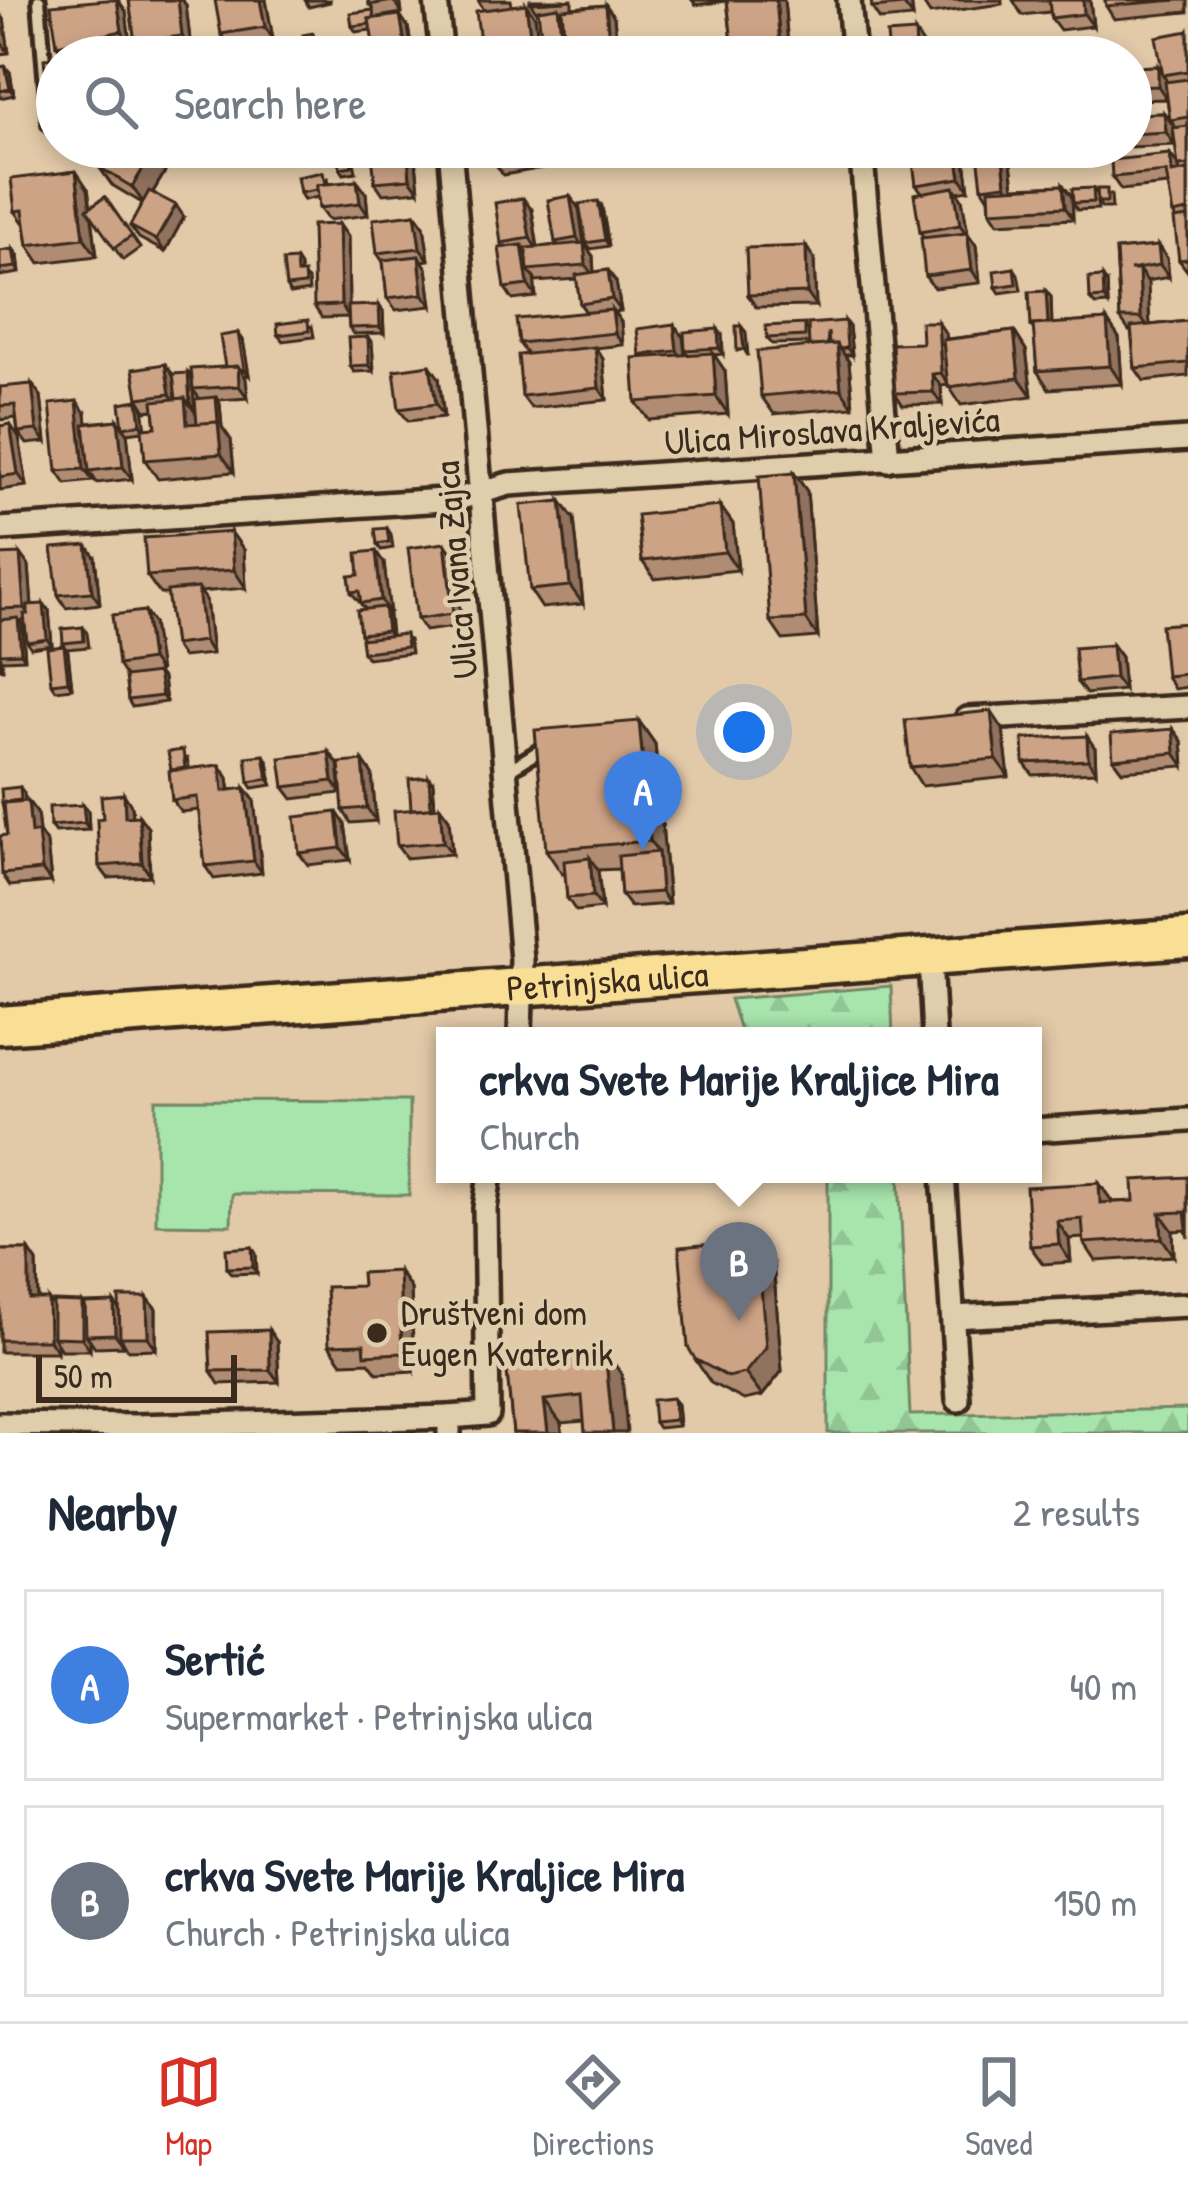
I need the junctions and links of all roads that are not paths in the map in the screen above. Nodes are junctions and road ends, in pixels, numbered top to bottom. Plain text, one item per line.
1 (39, 0) edge
2 (436, 0) edge
3 (849, 0) edge
4 (42, 36) edge
5 (440, 36) edge
6 (852, 36) edge
7 (452, 168) edge
8 (864, 168) edge
9 (1188, 439) edge
10 (888, 460) junction
11 (482, 492) junction
12 (0, 529) edge
13 (1188, 707) edge
14 (954, 719) edge
15 (556, 742) edge
16 (507, 771) junction
17 (1188, 938) edge
18 (930, 958) junction
19 (524, 986) junction
20 (0, 1025) edge
21 (521, 1027) edge
22 (934, 1027) edge
23 (1188, 1120) edge
24 (1042, 1129) edge
25 (489, 1183) edge
26 (944, 1183) edge
27 (1188, 1305) edge
28 (953, 1317) junction
29 (958, 1400) dead end
30 (0, 1424) edge
31 (449, 1425) edge
32 (135, 1430) edge

1 - 4 lane
2 - 5 street
3 - 6 street
7 - 11 street, Ulica Ivana Zajca
8 - 10 street
9 - 10 street, Ulica Miroslava Kraljevića
10 - 11 street, Ulica Miroslava Kraljevića
11 - 12 street, Ulica Miroslava Kraljevića
11 - 16 street, Ulica Ivana Zajca
13 - 14 street
15 - 16 lane
16 - 19 street, Ulica Ivana Zajca
17 - 18 main road, Petrinjska ulica
18 - 19 main road, Petrinjska ulica
18 - 22 street
19 - 20 main road, Petrinjska ulica
19 - 21 street, Ulica Ivana Zajca
23 - 24 street
25 - 31 street
26 - 28 street
27 - 28 street
28 - 29 street
30 - 32 street
31 - 32 street

